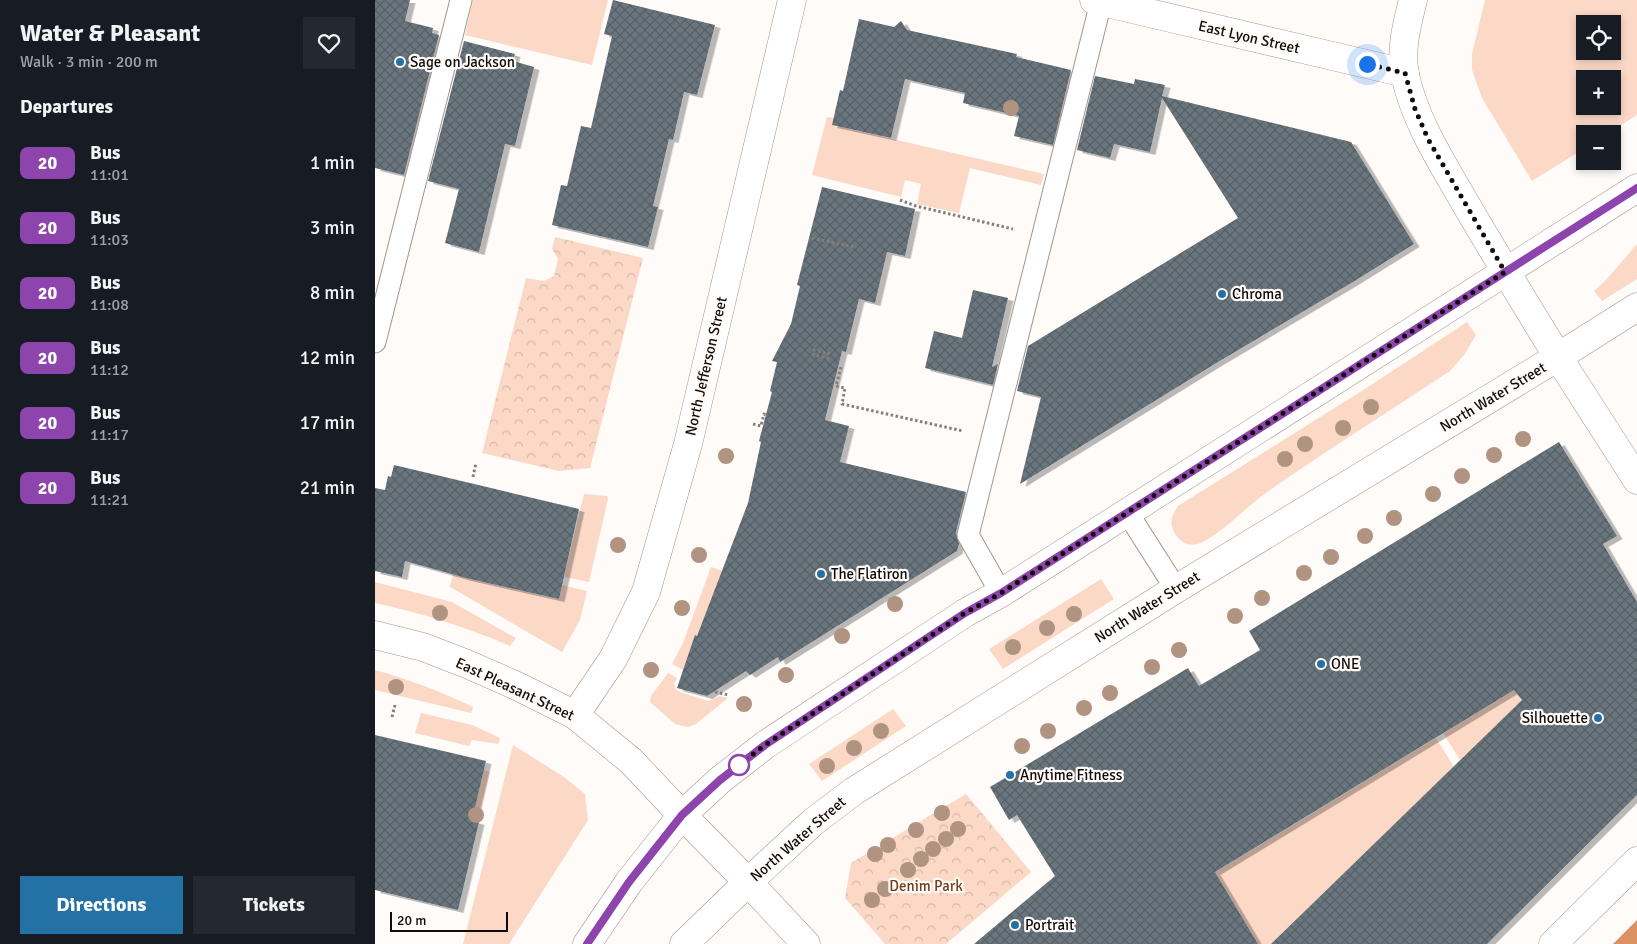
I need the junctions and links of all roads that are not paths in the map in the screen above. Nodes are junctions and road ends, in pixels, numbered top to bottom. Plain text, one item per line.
1 (461, 0) edge
2 (792, 0) edge
3 (1413, 0) edge
4 (1098, 1) edge
5 (1405, 73) junction
6 (1637, 188) edge
7 (1505, 272) junction
8 (1637, 307) edge
9 (375, 342) edge
10 (1558, 357) junction
11 (1637, 480) edge
12 (1127, 512) junction
13 (1176, 589) junction
14 (1001, 593) junction
15 (375, 635) edge
16 (575, 715) junction
17 (682, 815) junction
18 (1637, 861) edge
19 (748, 882) junction
20 (587, 944) edge
21 (684, 944) edge
22 (806, 944) edge
23 (1553, 944) edge

1 - 9 lane
2 - 16 main road, North Jefferson Street
3 - 5 main road
4 - 5 main road, East Lyon Street
4 - 14 lane
5 - 7 main road
6 - 7 main road
7 - 10 main road
7 - 12 main road
8 - 10 main road, North Water Street
10 - 11 main road
10 - 13 main road, North Water Street
12 - 13 lane
12 - 14 main road
13 - 19 main road, North Water Street
14 - 17 main road
15 - 16 main road, East Pleasant Street
16 - 17 main road, East Pleasant Street
17 - 19 main road, East Pleasant Street
17 - 20 main road
18 - 23 main road
19 - 21 main road, North Water Street
19 - 22 main road, East Pleasant Street

